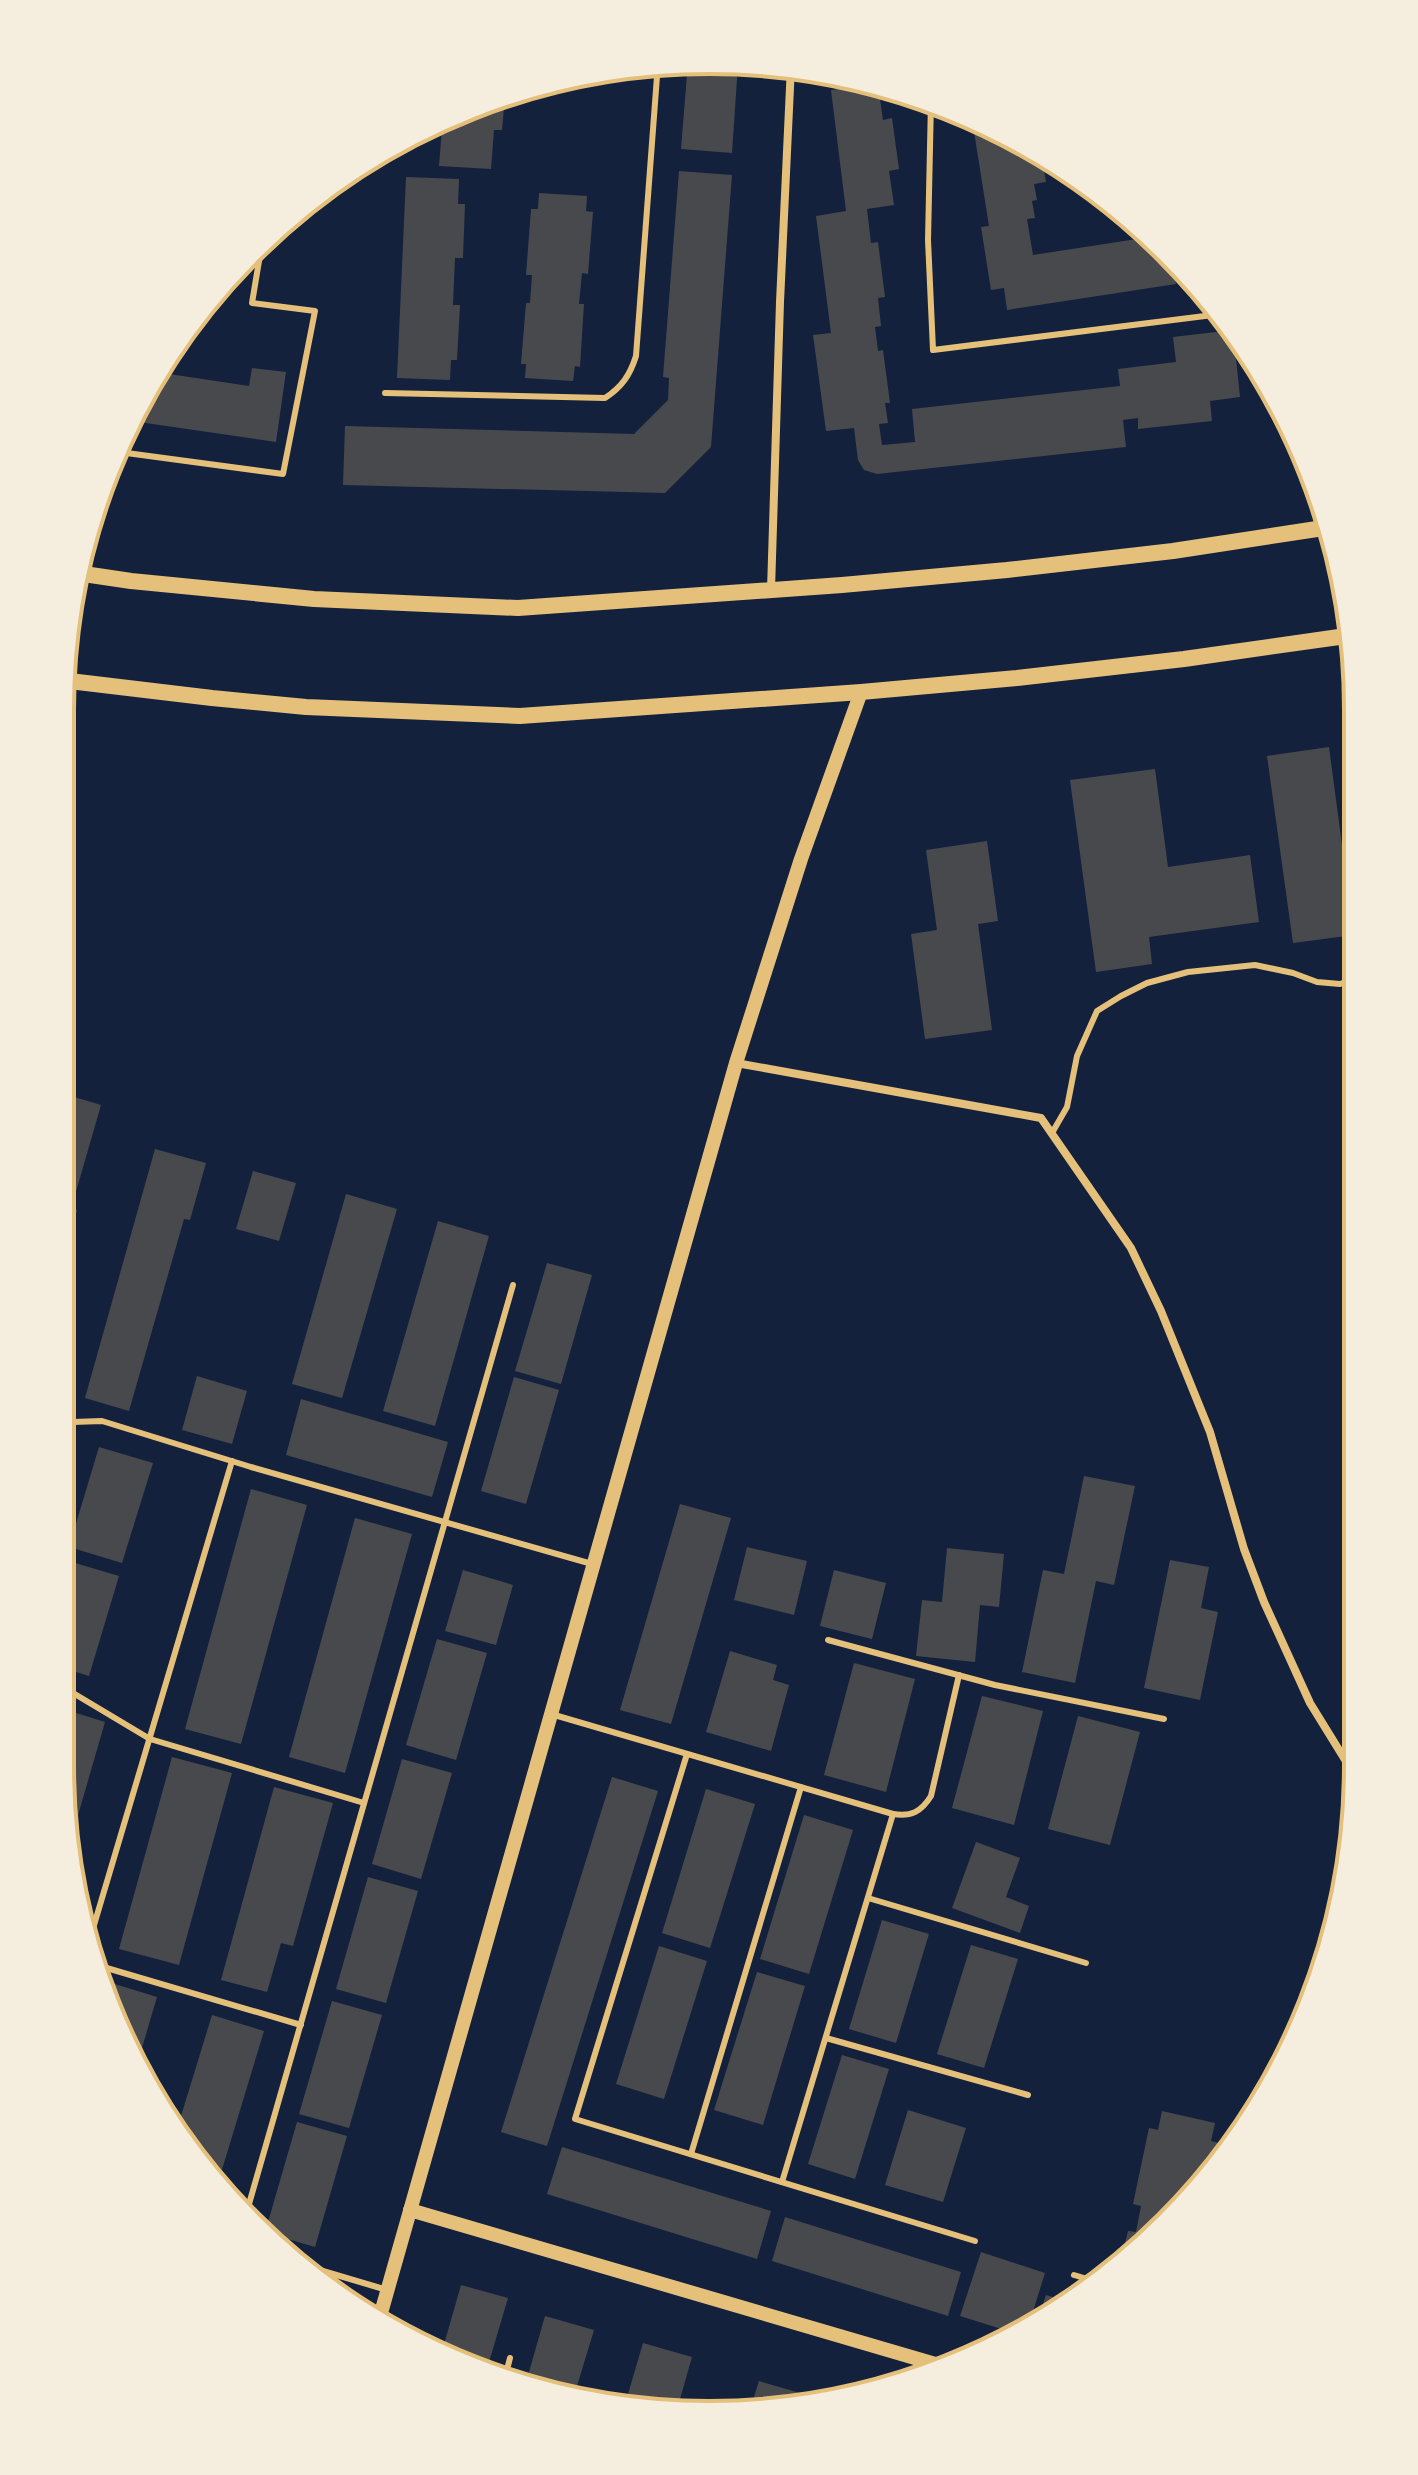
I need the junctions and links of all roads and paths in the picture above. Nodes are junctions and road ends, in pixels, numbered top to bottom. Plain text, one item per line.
1 (657, 76) edge
2 (790, 79) edge
3 (931, 114) edge
4 (259, 261) edge
5 (1208, 316) edge
6 (385, 393) dead end
7 (128, 453) edge
8 (1317, 529) edge
9 (89, 575) edge
10 (771, 591) junction
11 (1340, 637) edge
12 (75, 682) edge
13 (861, 692) junction
14 (1344, 983) edge
15 (736, 1063) junction
16 (1052, 1133) junction
17 (513, 1285) dead end
18 (74, 1422) edge
19 (232, 1461) junction
20 (445, 1522) junction
21 (593, 1564) junction
22 (828, 1640) dead end
23 (959, 1675) junction
24 (74, 1694) edge
25 (551, 1714) junction
26 (1164, 1719) dead end
27 (150, 1739) junction
28 (687, 1754) junction
29 (1344, 1758) edge
30 (801, 1787) junction
31 (364, 1803) junction
32 (893, 1814) junction
33 (868, 1898) junction
34 (94, 1924) edge
35 (1086, 1963) dead end
36 (107, 1968) edge
37 (301, 2025) junction
38 (826, 2038) junction
39 (1028, 2095) dead end
40 (691, 2154) junction
41 (782, 2182) junction
42 (249, 2203) edge
43 (410, 2210) junction
44 (975, 2241) dead end
45 (324, 2271) edge
46 (1074, 2275) dead end
47 (1084, 2278) edge
48 (388, 2290) junction
49 (382, 2310) edge
50 (510, 2358) dead end
51 (928, 2362) edge
52 (507, 2368) edge

1 - 6 lane
2 - 10 street
3 - 5 lane
4 - 7 lane
8 - 10 main road
9 - 10 main road
11 - 13 main road
12 - 13 main road
13 - 15 street
14 - 16 lane
15 - 16 street
15 - 21 street
16 - 29 street
17 - 20 lane
18 - 19 lane
19 - 20 lane
19 - 27 lane
20 - 21 lane
20 - 31 lane
21 - 25 street
22 - 23 lane
23 - 26 lane
23 - 32 lane
24 - 27 lane
25 - 28 lane
25 - 43 street
27 - 31 lane
27 - 34 lane
28 - 30 lane
28 - 40 lane
30 - 32 lane
30 - 40 lane
31 - 37 lane
32 - 33 lane
33 - 35 lane
33 - 38 lane
36 - 37 lane
37 - 42 lane
38 - 39 lane
38 - 41 lane
40 - 41 lane
41 - 44 lane
43 - 48 street
43 - 51 street
45 - 48 lane
46 - 47 lane
48 - 49 street
50 - 52 lane

